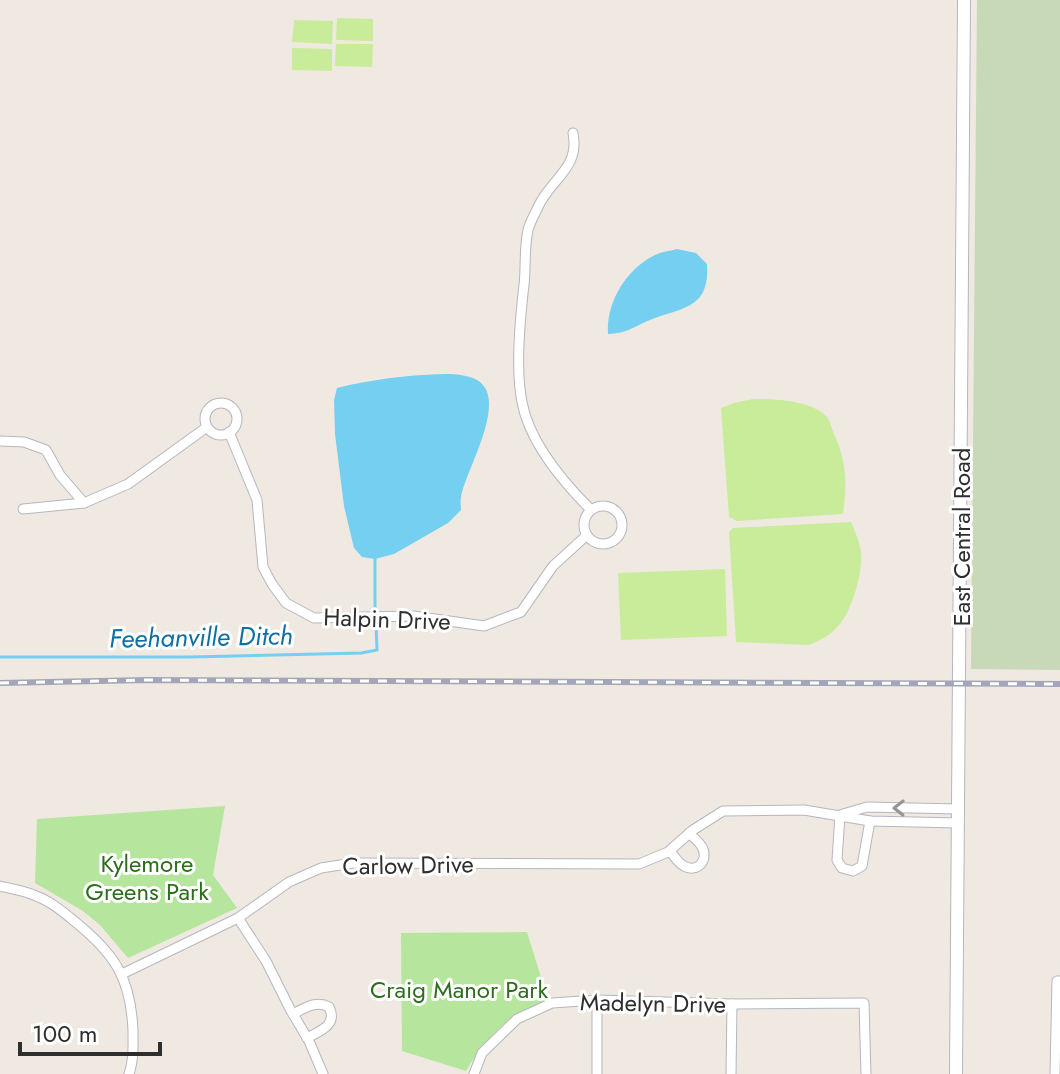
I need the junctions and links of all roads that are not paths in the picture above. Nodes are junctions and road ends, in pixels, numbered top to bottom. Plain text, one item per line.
1 (964, 0) edge
2 (573, 133) dead end
3 (207, 427) junction
4 (229, 432) junction
5 (0, 441) edge
6 (84, 503) junction
7 (23, 509) dead end
8 (591, 510) junction
9 (587, 535) junction
10 (958, 809) junction
11 (840, 815) junction
12 (870, 821) junction
13 (958, 823) junction
14 (689, 833) junction
15 (670, 851) junction
16 (0, 886) edge
17 (238, 918) junction
18 (122, 974) junction
19 (1058, 981) edge
20 (597, 1000) junction
21 (732, 1004) junction
22 (293, 1014) junction
23 (307, 1038) junction
24 (129, 1074) edge
25 (323, 1074) edge
26 (474, 1074) edge
27 (597, 1074) edge
28 (731, 1074) edge
29 (866, 1074) edge
30 (956, 1074) edge
31 (1055, 1074) edge

1 - 10 main road, East Central Road
2 - 8 street
3 - 4 street
3 - 4 street
3 - 6 street
4 - 9 street, Halpin Drive
5 - 6 street
6 - 7 street
8 - 9 street
8 - 9 street
10 -> 11 street, Carlow Drive
10 - 13 main road, East Central Road
11 - 12 street, Carlow Drive
11 - 12 street
11 - 14 street, Carlow Drive
12 - 13 street, Carlow Drive
13 - 30 main road, East Central Road
14 - 15 street, Carlow Drive
14 - 15 street
15 - 17 street, Carlow Drive
16 - 18 street
17 - 18 street, Carlow Drive
17 - 22 street
18 - 24 street
19 - 31 street
20 - 21 street, Madelyn Drive
20 - 26 street, Madelyn Drive
20 - 27 street
21 - 28 street
21 - 29 street, Madelyn Drive
22 - 23 street
22 - 23 street
23 - 25 street

